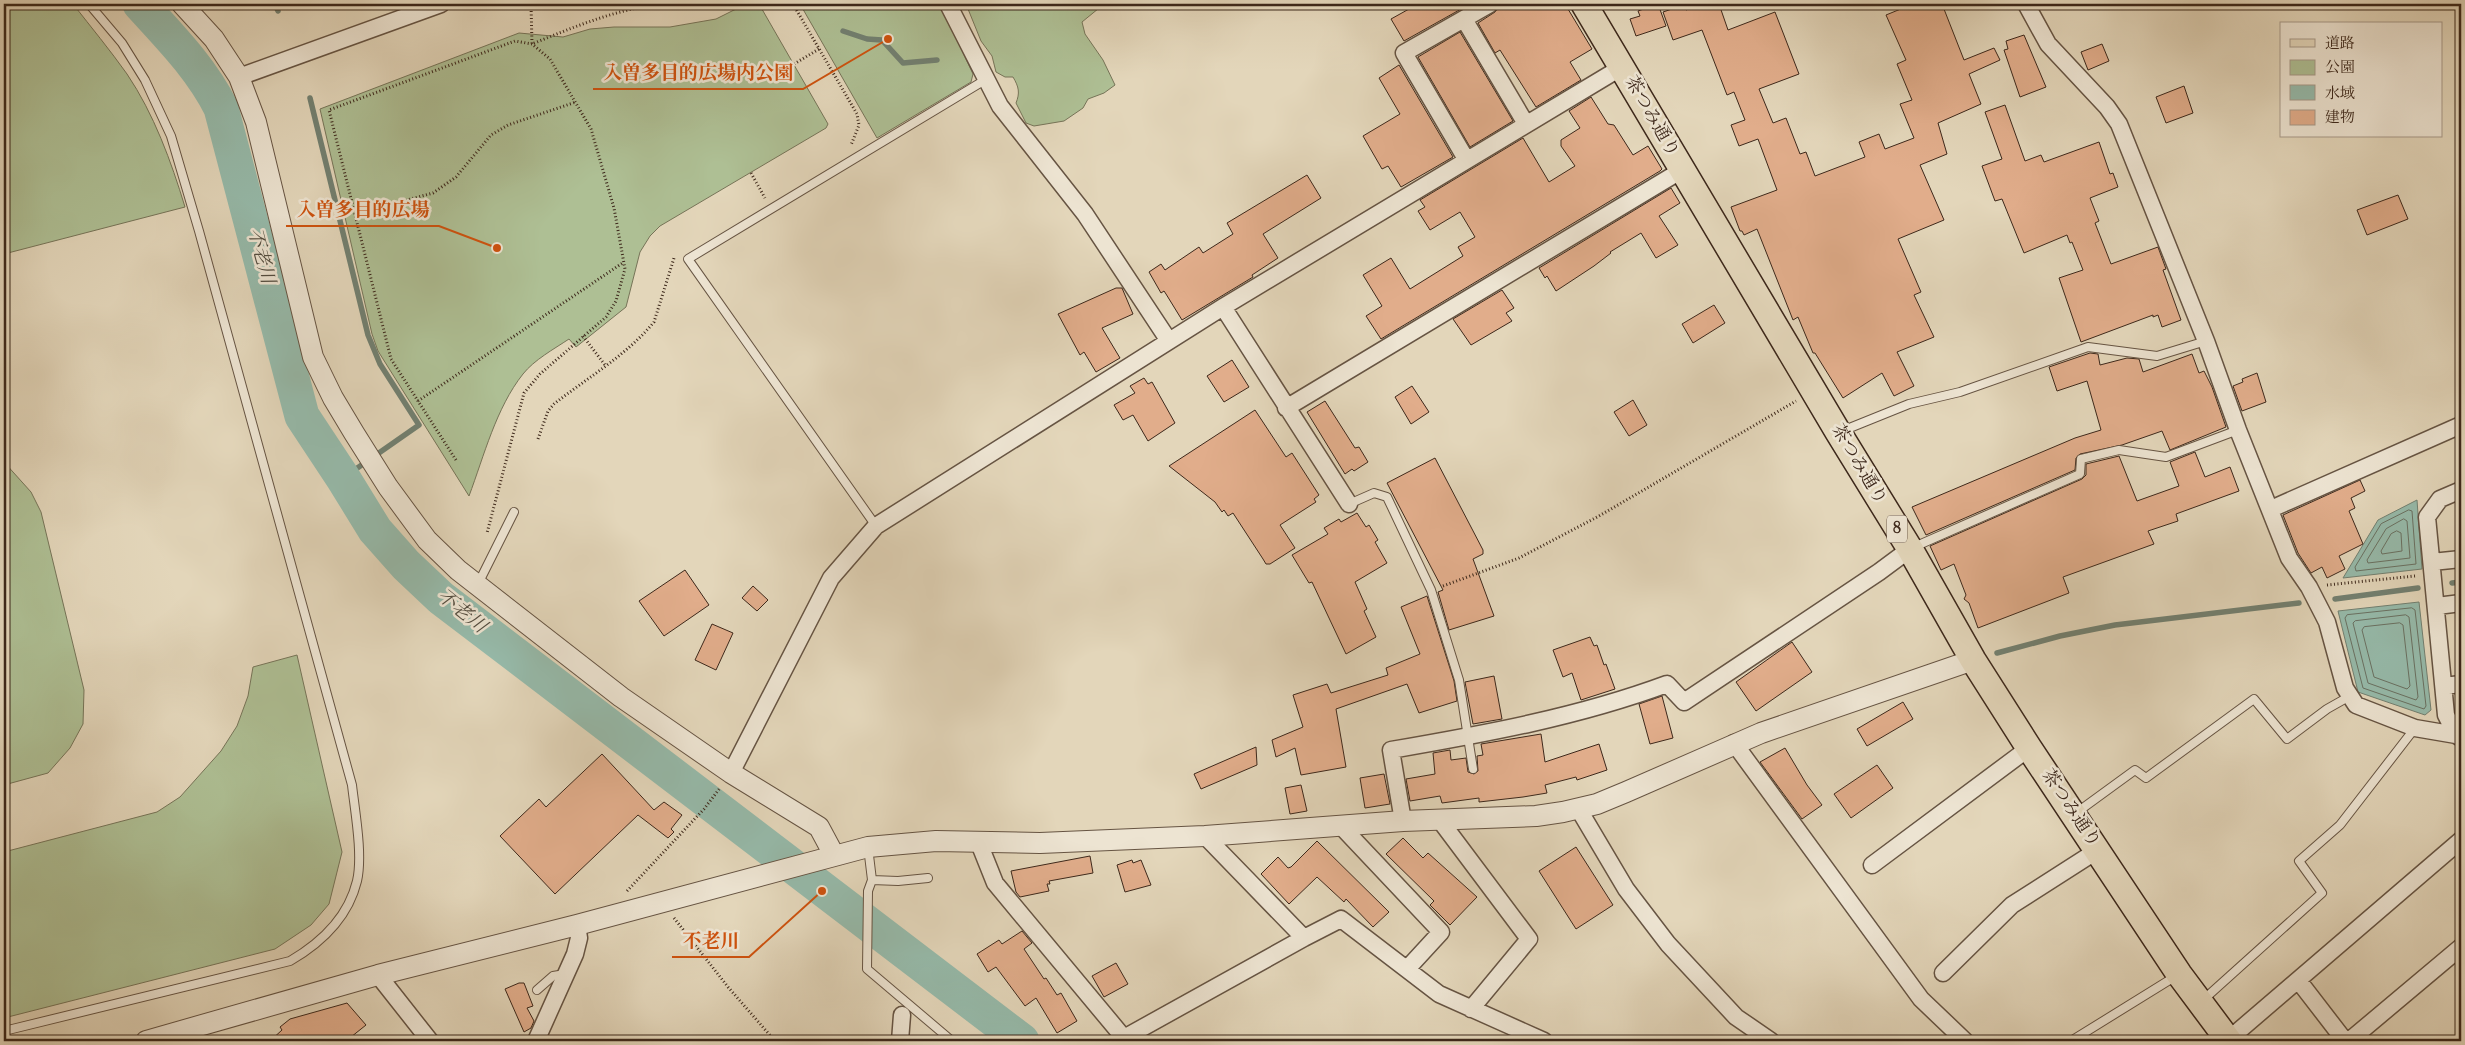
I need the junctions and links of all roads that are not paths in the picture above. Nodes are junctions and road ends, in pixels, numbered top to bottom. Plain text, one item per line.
1 (89, 4) edge
2 (182, 4) edge
3 (441, 4) edge
4 (948, 4) edge
5 (1490, 4) edge
6 (1584, 4) edge
7 (2028, 4) edge
8 (1464, 19) junction
9 (1622, 67) junction
10 (238, 77) junction
11 (985, 80) junction
12 (1526, 124) junction
13 (1466, 159) junction
14 (1682, 170) junction
15 (1223, 307) junction
16 (1168, 341) junction
17 (2206, 341) junction
18 (1286, 408) junction
19 (2461, 425) edge
20 (2238, 430) junction
21 (1838, 432) junction
22 (2461, 490) edge
23 (1349, 504) joint
24 (2271, 509) junction
25 (514, 512) dead end
26 (876, 526) junction
27 (1910, 549) junction
28 (2461, 559) edge
29 (2432, 568) junction
30 (478, 585) junction
31 (2461, 603) edge
32 (2437, 606) junction
33 (1973, 660) junction
34 (2461, 684) edge
35 (2444, 686) junction
36 (2350, 696) junction
37 (2415, 728) junction
38 (2458, 736) edge
39 (1468, 737) junction
40 (1734, 743) junction
41 (2028, 748) junction
42 (1474, 769) dead end
43 (727, 779) junction
44 (1578, 808) junction
45 (2074, 814) junction
46 (1439, 819) junction
47 (1403, 820) junction
48 (1340, 825) junction
49 (1205, 836) junction
50 (2461, 840) edge
51 (979, 843) junction
52 (868, 847) junction
53 (2098, 850) junction
54 (826, 857) junction
55 (1872, 865) dead end
56 (928, 878) dead end
57 (872, 880) junction
58 (577, 926) junction
59 (1304, 938) junction
60 (2461, 947) edge
61 (1407, 970) junction
62 (1944, 973) dead end
63 (565, 974) junction
64 (2179, 974) junction
65 (378, 975) junction
66 (2298, 980) junction
67 (537, 990) dead end
68 (2200, 1002) junction
69 (1471, 1009) junction
70 (902, 1015) dead end
71 (4, 1031) edge
72 (2228, 1040) edge
73 (146, 1041) edge
74 (430, 1041) edge
75 (536, 1041) edge
76 (900, 1041) edge
77 (952, 1041) edge
78 (1544, 1041) edge
79 (1772, 1041) edge
80 (1965, 1041) edge
81 (2070, 1041) edge
82 (2345, 1041) edge
83 (2349, 1041) edge

1 - 71 lane
2 - 10 street
3 - 10 street
4 - 11 street
5 - 8 street
6 - 9 main road, 茶つみ通り / 8
7 - 17 street
8 - 12 street
8 - 13 street
9 - 12 street
9 - 14 main road, 茶つみ通り / 8
10 - 30 street
11 - 16 street
11 - 26 lane
12 - 13 street
13 - 15 street
14 - 18 street
14 - 21 main road, 茶つみ通り / 8
15 - 16 street
15 - 18 street
16 - 26 street
17 - 20 street
17 - 21 lane
18 - 23 street
19 - 24 street
20 - 24 street
20 - 27 lane
21 - 27 main road, 茶つみ通り / 8
22 - 29 street
23 - 39 lane
24 - 36 street
25 - 30 lane
26 - 43 street
27 - 33 main road, 茶つみ通り / 8
27 - 39 street
28 - 29 street
29 - 32 street
30 - 43 street
31 - 32 street
32 - 35 street
33 - 40 street
33 - 41 main road, 茶つみ通り / 8
34 - 35 street
35 - 38 street
36 - 37 street
36 - 45 lane
37 - 38 street
37 - 68 lane
39 - 42 lane
39 - 47 street
40 - 44 street
40 - 80 street
41 - 45 main road, 茶つみ通り / 8
41 - 55 street
43 - 54 street
44 - 46 street
44 - 79 street
45 - 53 main road, 茶つみ通り / 8
46 - 47 street
46 - 69 street
47 - 48 street
48 - 49 street
48 - 61 street
49 - 51 street
49 - 59 street
50 - 66 street
51 - 52 street
51 - 59 street
52 - 54 street
52 - 57 lane
53 - 62 street
53 - 64 main road, 茶つみ通り / 8
54 - 58 street
56 - 57 lane
57 - 77 lane
58 - 63 street
58 - 65 street
59 - 61 street
60 - 83 street
61 - 69 street
63 - 67 lane
63 - 75 street
64 - 68 main road, 茶つみ通り / 8
64 - 81 lane
65 - 73 street
65 - 74 street
66 - 72 street
66 - 82 street
68 - 72 main road, 茶つみ通り / 8
69 - 78 street
70 - 76 street

